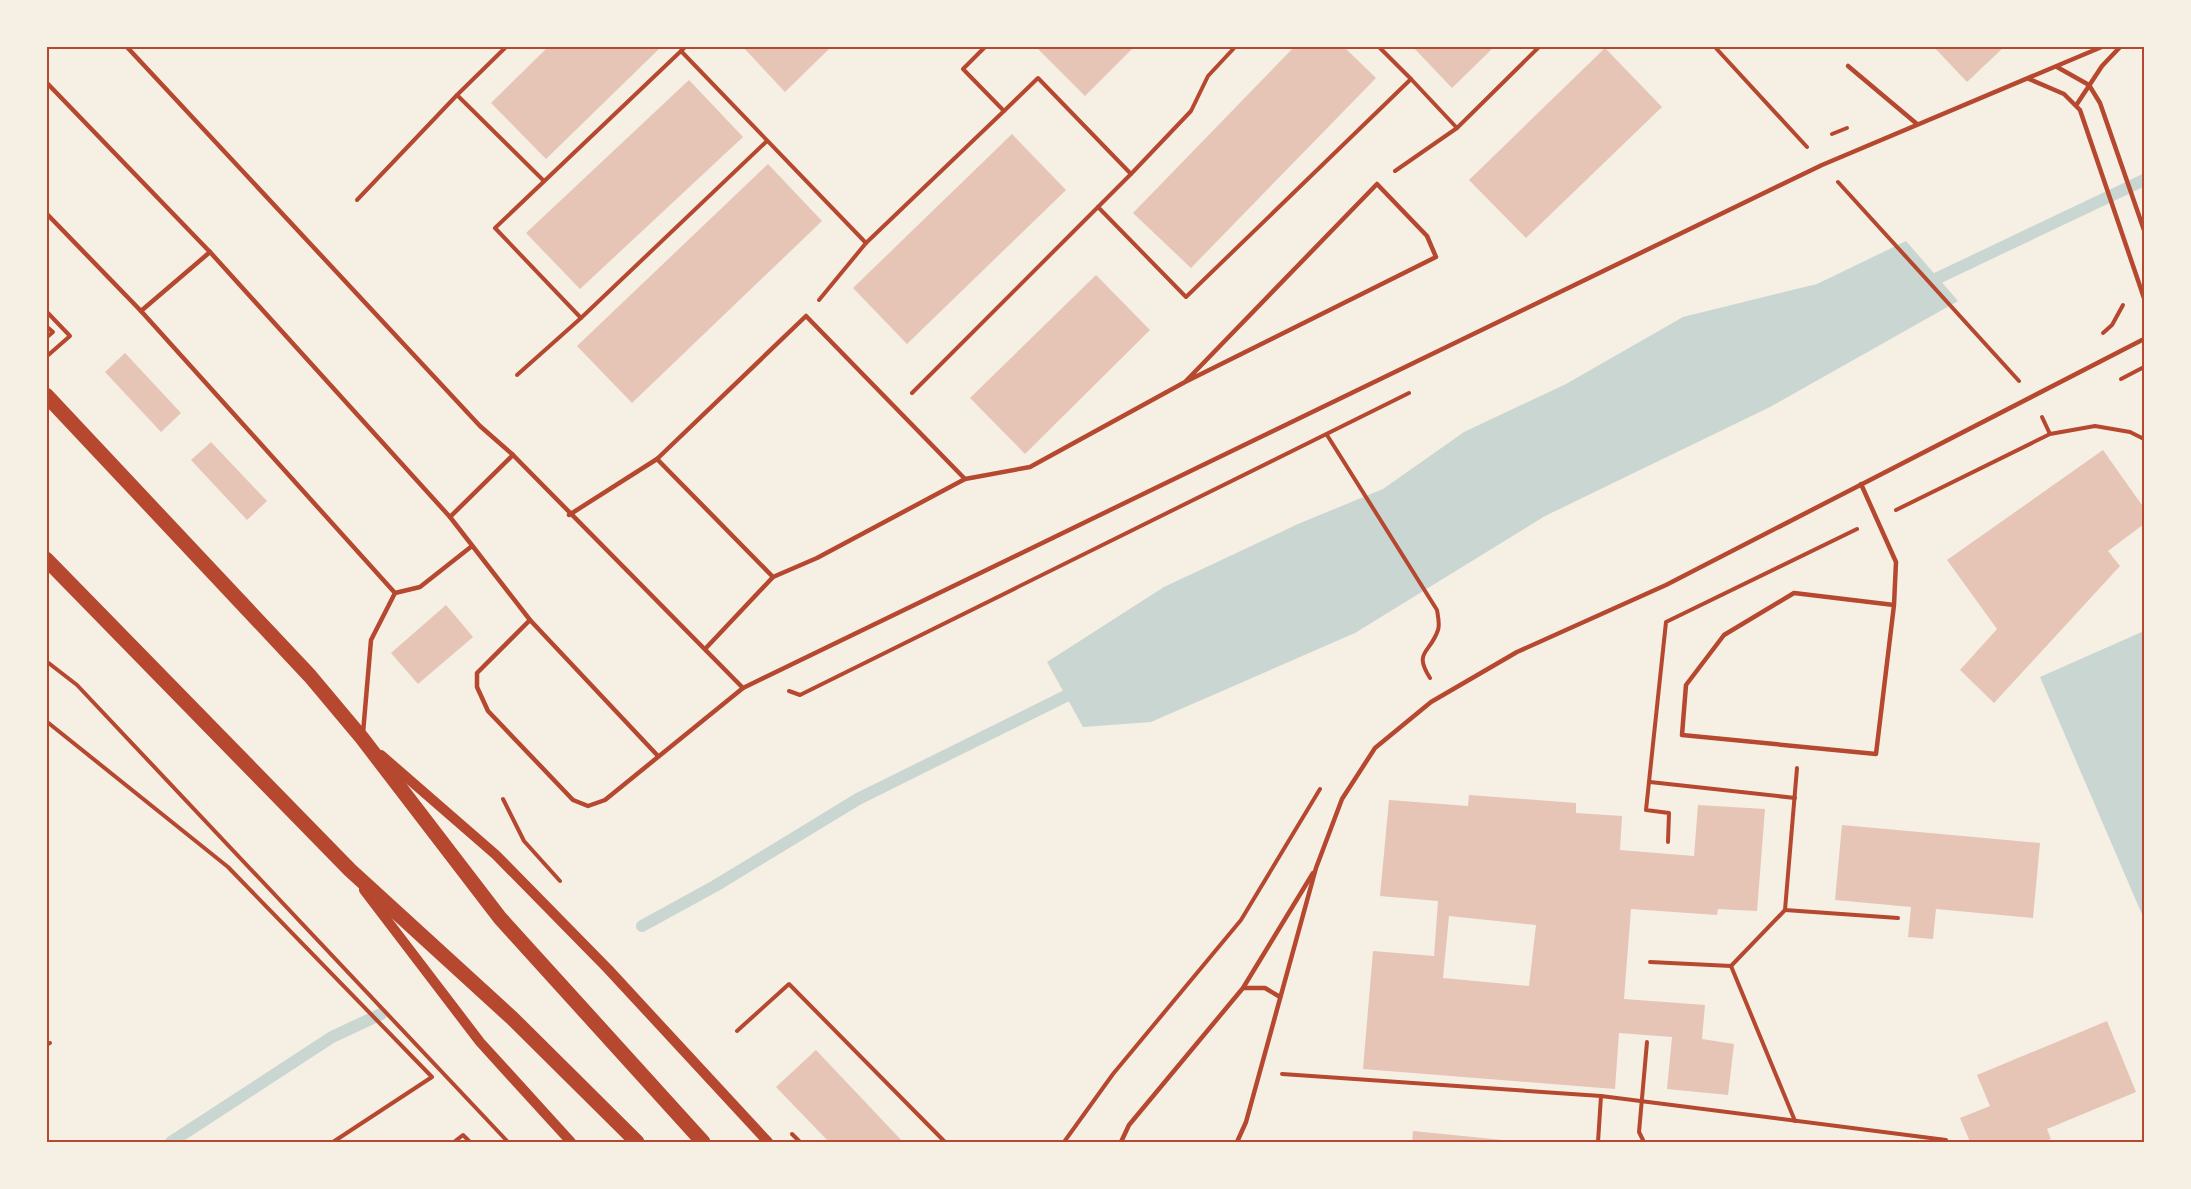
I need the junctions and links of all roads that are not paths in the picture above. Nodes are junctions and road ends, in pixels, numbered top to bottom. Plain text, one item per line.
1 (126, 46) edge
2 (2104, 46) edge
3 (2121, 46) edge
4 (1848, 66) dead end
5 (2057, 67) junction
6 (2029, 79) junction
7 (46, 82) edge
8 (2089, 85) junction
9 (2077, 104) junction
10 (1917, 124) junction
11 (46, 213) edge
12 (2145, 230) edge
13 (210, 252) junction
14 (2145, 298) edge
15 (141, 311) junction
16 (2145, 339) edge
17 (1185, 382) junction
18 (46, 395) edge
19 (513, 456) junction
20 (657, 459) junction
21 (965, 479) junction
22 (1861, 484) junction
23 (569, 515) junction
24 (450, 517) junction
25 (472, 546) junction
26 (46, 559) edge
27 (773, 577) junction
28 (395, 593) junction
29 (1894, 605) junction
30 (530, 620) junction
31 (706, 648) junction
32 (743, 688) junction
33 (362, 738) junction
34 (658, 756) junction
35 (1316, 868) junction
36 (350, 870) junction
37 (1244, 988) junction
38 (1280, 997) junction
39 (571, 1143) edge
40 (637, 1143) edge
41 (703, 1143) edge
42 (768, 1143) edge
43 (1122, 1143) edge
44 (1237, 1143) edge

1 - 19 lane
2 - 5 lane
3 - 8 lane
4 - 10 lane
5 - 6 lane
5 - 8 lane
6 - 9 lane
6 - 10 lane
7 - 13 lane
8 - 9 lane
8 - 12 lane
9 - 14 lane
10 - 32 lane
11 - 15 lane
13 - 15 lane
13 - 24 lane
15 - 28 lane
16 - 22 lane
17 - 17 lane
17 - 21 lane
18 - 33 main road
19 - 23 lane
19 - 24 lane
20 - 21 lane
20 - 23 lane
20 - 27 lane
21 - 27 lane
22 - 29 lane
22 - 35 lane
23 - 31 lane
24 - 25 lane
25 - 28 lane
25 - 30 lane
26 - 36 main road
27 - 31 lane
28 - 33 lane
29 - 29 lane
30 - 34 lane
30 - 34 lane
31 - 32 lane
32 - 34 lane
33 - 41 main road
33 - 42 street
35 - 37 lane
35 - 38 lane
36 - 39 street
36 - 40 main road
37 - 38 lane
37 - 43 lane
38 - 44 lane

